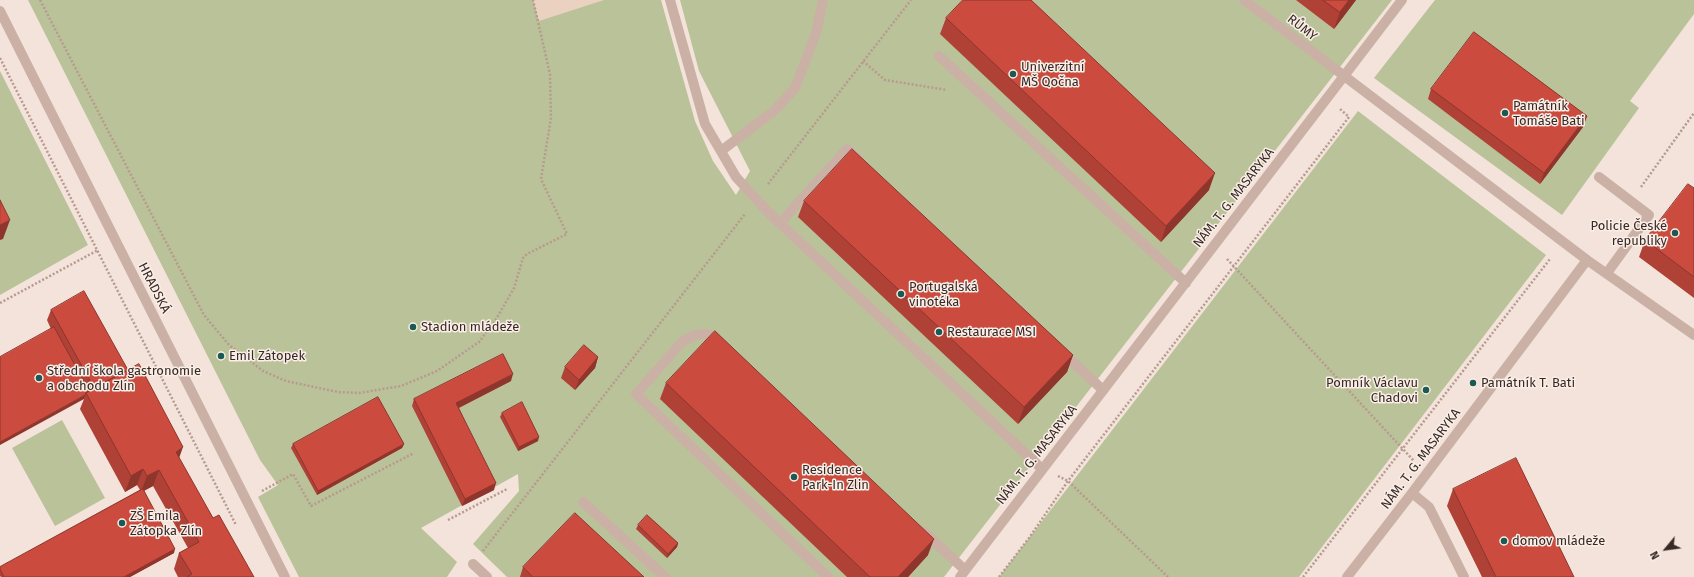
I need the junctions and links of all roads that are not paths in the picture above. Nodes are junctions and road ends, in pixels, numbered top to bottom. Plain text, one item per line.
1 (670, 0) edge
2 (823, 0) edge
3 (1244, 0) edge
4 (1402, 0) edge
5 (0, 11) edge
6 (939, 56) dead end
7 (1344, 76) junction
8 (721, 151) junction
9 (864, 166) edge
10 (1599, 177) dead end
11 (780, 224) junction
12 (1587, 260) junction
13 (1607, 273) junction
14 (1186, 283) junction
15 (1694, 335) edge
16 (1056, 346) edge
17 (731, 355) edge
18 (1103, 390) junction
19 (1042, 469) junction
20 (1412, 493) junction
21 (583, 502) dead end
22 (915, 524) edge
23 (473, 564) road end
24 (962, 573) edge
25 (285, 577) edge
26 (487, 577) edge
27 (665, 577) edge
28 (828, 577) edge
29 (1347, 577) edge
30 (1464, 577) edge

1 - 8 street
2 - 8 street
3 - 7 street, RŮMY
4 - 7 street, NÁM. T. G. MASARYKA
5 - 25 street, HRADSKÁ
6 - 14 street
7 - 12 street
7 - 14 street, NÁM. T. G. MASARYKA
8 - 11 street
9 - 11 street
10 - 13 street
11 - 19 street
12 - 13 street
12 - 20 street, NÁM. T. G. MASARYKA
13 - 15 street
14 - 18 street, NÁM. T. G. MASARYKA
16 - 18 street
17 - 28 street
18 - 19 street, NÁM. T. G. MASARYKA
19 - 24 street, NÁM. T. G. MASARYKA
20 - 29 street, NÁM. T. G. MASARYKA
20 - 30 street
21 - 27 street
22 - 24 street
23 - 26 street

